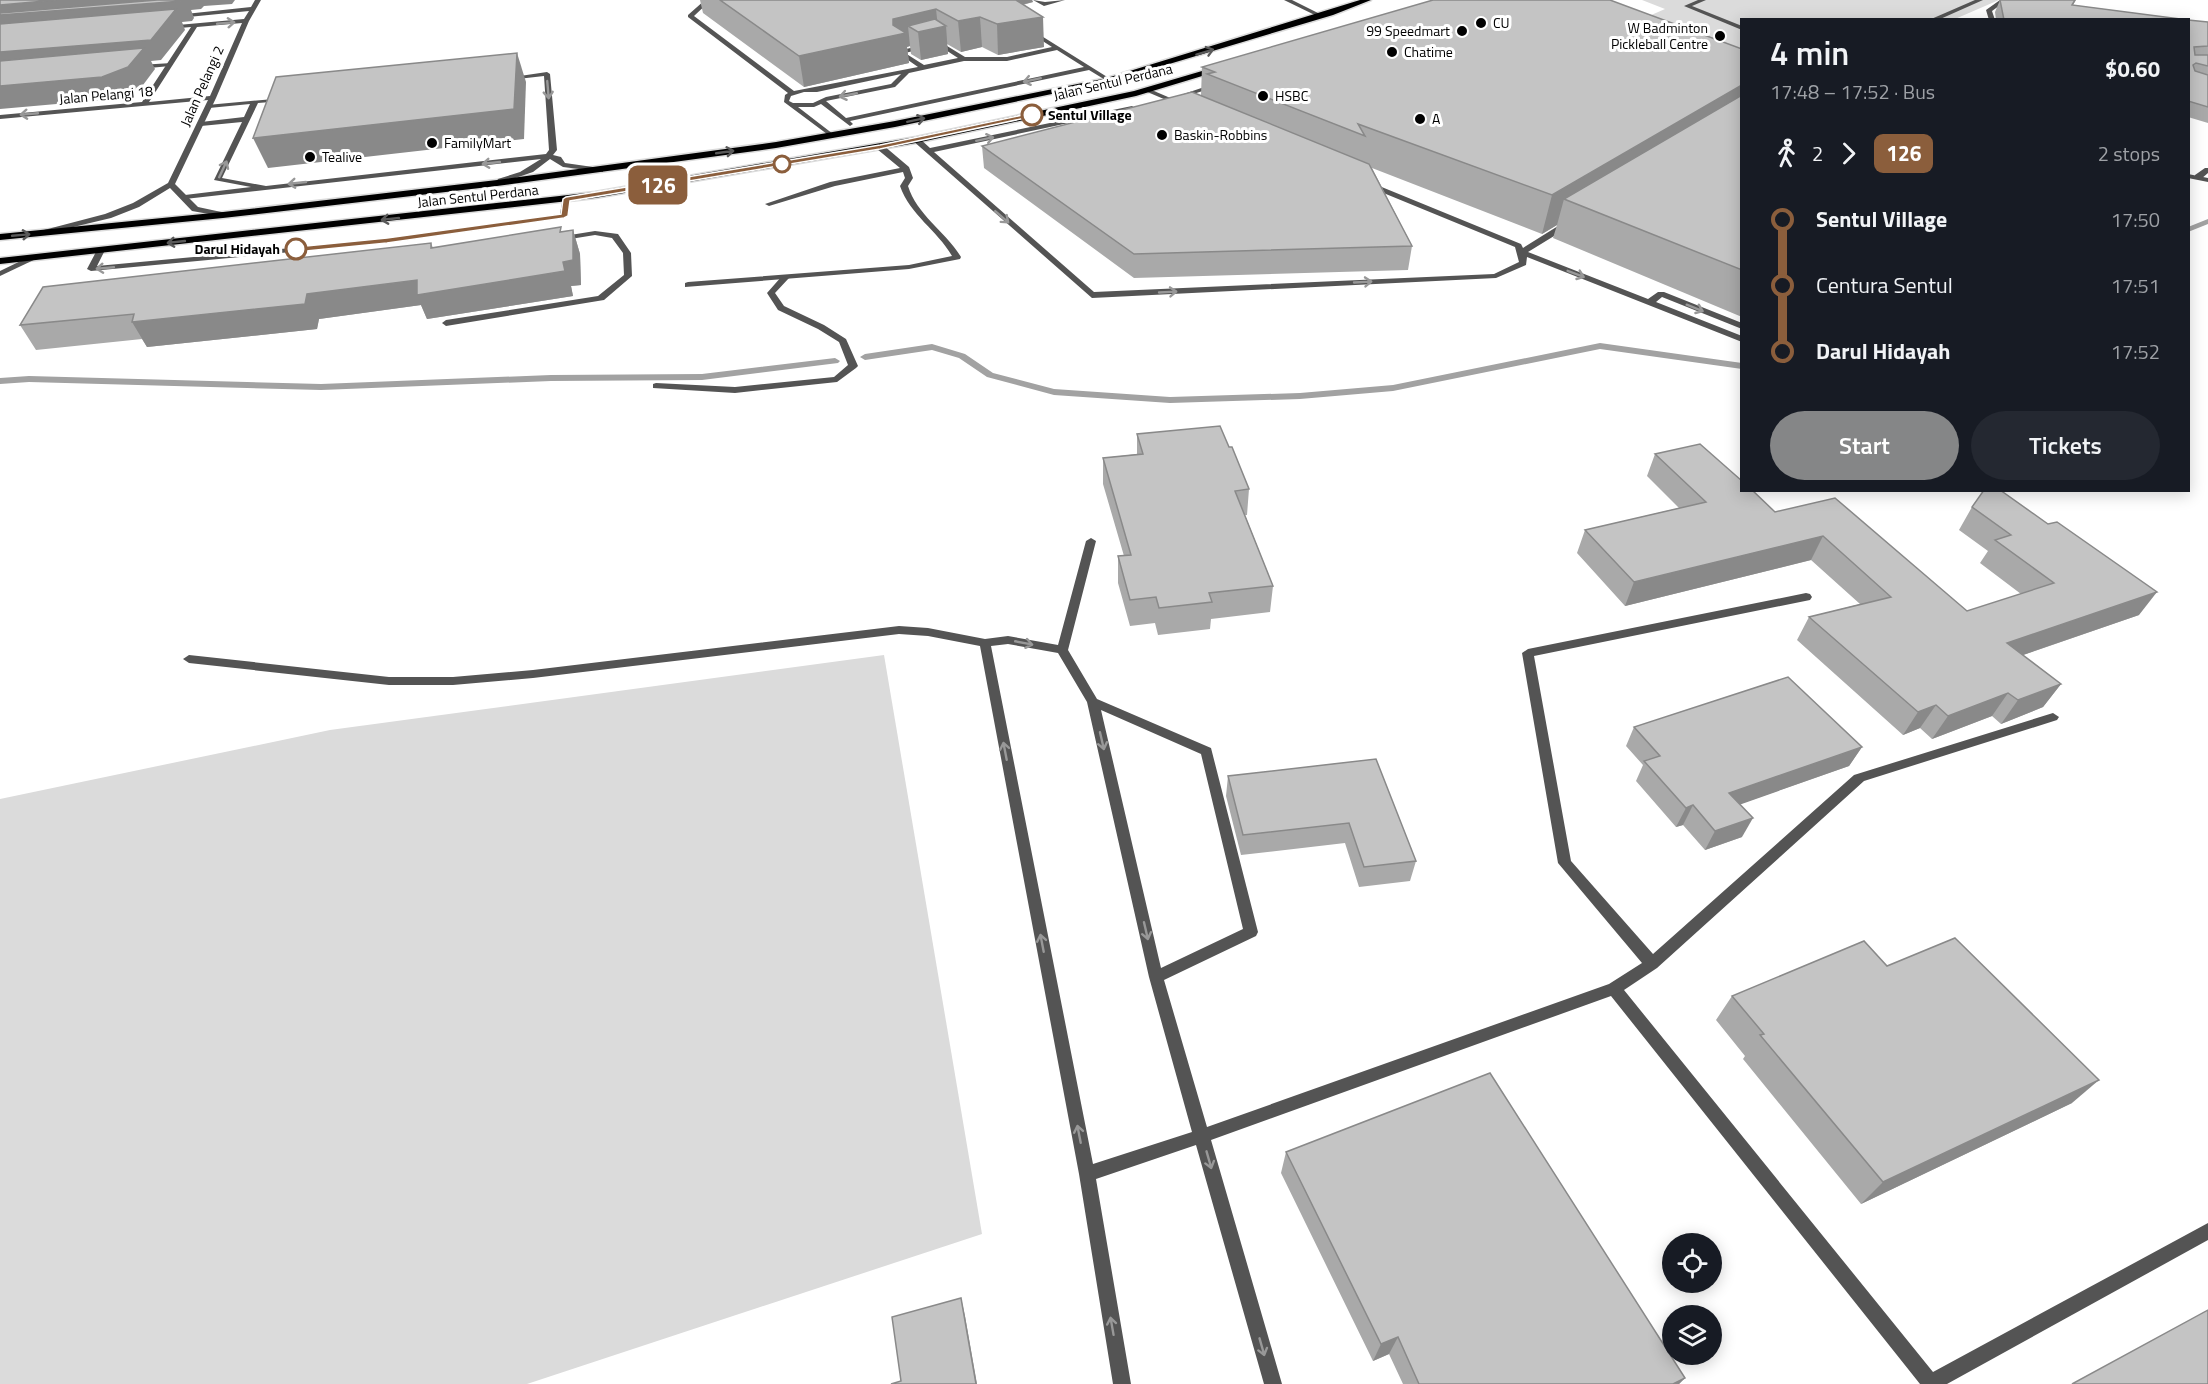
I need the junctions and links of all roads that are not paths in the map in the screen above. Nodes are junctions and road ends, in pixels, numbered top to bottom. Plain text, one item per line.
1 (258, 0) edge
2 (708, 0) edge
3 (1036, 0) edge
4 (1062, 0) edge
5 (1287, 0) edge
6 (1367, 0) edge
7 (1703, 0) edge
8 (1980, 0) edge
9 (2004, 0) edge
10 (253, 9) junction
11 (172, 16) edge
12 (1321, 16) junction
13 (1937, 18) edge
14 (1991, 18) edge
15 (246, 21) junction
16 (195, 25) junction
17 (1740, 27) edge
18 (161, 28) edge
19 (1028, 30) edge
20 (1057, 48) junction
21 (964, 59) junction
22 (170, 64) junction
23 (1227, 66) edge
24 (136, 67) edge
25 (924, 68) junction
26 (1089, 68) junction
27 (907, 72) junction
28 (500, 78) edge
29 (1109, 80) junction
30 (1226, 82) edge
31 (817, 90) junction
32 (1144, 91) junction
33 (792, 93) junction
34 (213, 98) junction
35 (290, 98) edge
36 (1171, 99) junction
37 (824, 100) junction
38 (255, 101) junction
39 (1162, 101) junction
40 (144, 104) junction
41 (1150, 104) edge
42 (792, 105) junction
43 (209, 106) junction
44 (1139, 106) edge
45 (0, 117) edge
46 (246, 119) junction
47 (845, 120) junction
48 (201, 124) junction
49 (858, 130) junction
50 (831, 135) junction
51 (932, 137) junction
52 (846, 140) junction
53 (916, 140) junction
54 (880, 147) junction
55 (928, 151) junction
56 (549, 156) junction
57 (790, 163) junction
58 (906, 169) junction
59 (602, 170) junction
60 (2208, 170) edge
61 (2190, 176) edge
62 (2198, 177) junction
63 (2208, 180) edge
64 (497, 183) junction
65 (171, 184) junction
66 (1363, 184) edge
67 (263, 187) junction
68 (185, 197) junction
69 (566, 199) junction
70 (769, 204) dead end
71 (223, 215) junction
72 (1581, 215) edge
73 (41, 233) junction
74 (436, 234) junction
75 (0, 237) edge
76 (387, 240) junction
77 (549, 240) edge
78 (436, 245) edge
79 (101, 250) junction
80 (1521, 252) junction
81 (385, 254) edge
82 (36, 257) junction
83 (0, 261) edge
84 (0, 274) edge
85 (785, 278) junction
86 (688, 285) dead end
87 (1650, 302) junction
88 (446, 323) edge
89 (1740, 325) edge
90 (1740, 338) edge
91 (656, 386) dead end
92 (1091, 541) dead end
93 (1806, 597) dead end
94 (985, 644) junction
95 (1062, 650) junction
96 (189, 659) dead end
97 (1093, 702) junction
98 (2053, 717) edge
99 (1652, 964) junction
100 (1156, 977) junction
101 (1614, 989) junction
102 (1202, 1136) junction
103 (1087, 1174) junction
104 (2208, 1231) edge
105 (1122, 1384) edge
106 (1273, 1384) edge
107 (1930, 1384) edge

1 - 10 street, Jalan Pelangi 2
2 - 33 street
3 - 4 street
5 - 12 street
6 - 12 main road, Jalan Sentul Perdana
7 - 17 street
8 - 13 street
9 - 14 street
10 - 11 street
10 - 15 street, Jalan Pelangi 2
29 -> 12 main road, Jalan Sentul Perdana
16 -> 15 street
15 - 34 street, Jalan Pelangi 2
16 - 18 street
16 - 22 street
19 - 20 street
20 - 21 street
20 - 26 street
21 - 25 street
21 - 25 street
22 - 24 street
22 - 40 street
23 - 32 main road, Jalan Sentul Perdana
25 - 27 street
26 - 29 street
26 -> 47 street
27 - 31 street
27 -> 37 street
28 -> 56 street
49 -> 29 main road, Jalan Sentul Perdana
30 - 36 street
31 - 33 street
31 - 37 street
32 - 36 street
32 - 39 street
32 - 51 main road, Jalan Sentul Perdana
33 - 42 street
34 - 40 street, Jalan Pelangi 18
34 - 43 street, Jalan Pelangi 2
35 - 38 street
36 - 39 street
36 - 39 street
37 - 42 street
37 - 47 street
38 - 43 street
38 - 46 street
39 - 41 street
40 -> 45 street, Jalan Pelangi 18
42 - 50 street
43 - 48 street, Jalan Pelangi 2
55 -> 44 street
46 - 48 street
67 -> 46 street
47 - 49 street
48 - 65 street, Jalan Pelangi 2
49 - 50 main road, Jalan Sentul Perdana
49 - 52 main road
50 - 52 main road
59 -> 50 main road, Jalan Sentul Perdana
51 - 52 main road
51 - 53 main road, Jalan Sentul Perdana
52 - 57 main road
53 - 54 main road, Jalan Sentul Perdana
53 - 55 street
54 - 57 main road, Jalan Sentul Perdana
54 - 58 street
55 -> 80 street
56 - 59 street
56 - 64 street
56 -> 67 street
57 - 69 main road, Jalan Sentul Perdana
58 - 70 street
58 - 85 street
59 - 64 main road, Jalan Sentul Perdana
60 - 62 street
61 - 62 street
62 - 63 street
64 - 71 main road, Jalan Sentul Perdana
65 - 68 street
65 - 73 street
66 - 80 street
67 - 68 street
68 - 71 street
69 - 74 street
69 -> 79 main road, Jalan Sentul Perdana
71 - 73 main road, Jalan Sentul Perdana
72 - 80 street
75 -> 73 main road, Jalan Sentul Perdana
74 - 76 street
74 - 78 street
76 -> 79 street
76 - 81 street
77 - 88 street
79 - 82 main road, Jalan Sentul Perdana
80 -> 87 street
82 - 83 main road, Jalan Sentul Perdana
82 - 84 street
85 - 86 street
85 - 91 street
87 -> 89 street
87 - 90 street
92 - 95 street
93 - 99 street
94 -> 95 street
94 - 96 street
103 -> 94 street
95 - 97 street
97 -> 100 street
97 - 100 street
98 - 99 street
99 - 101 street
100 - 102 street
101 - 102 street
101 - 107 street
102 - 103 street
102 -> 106 street
105 -> 103 street
104 - 107 street

